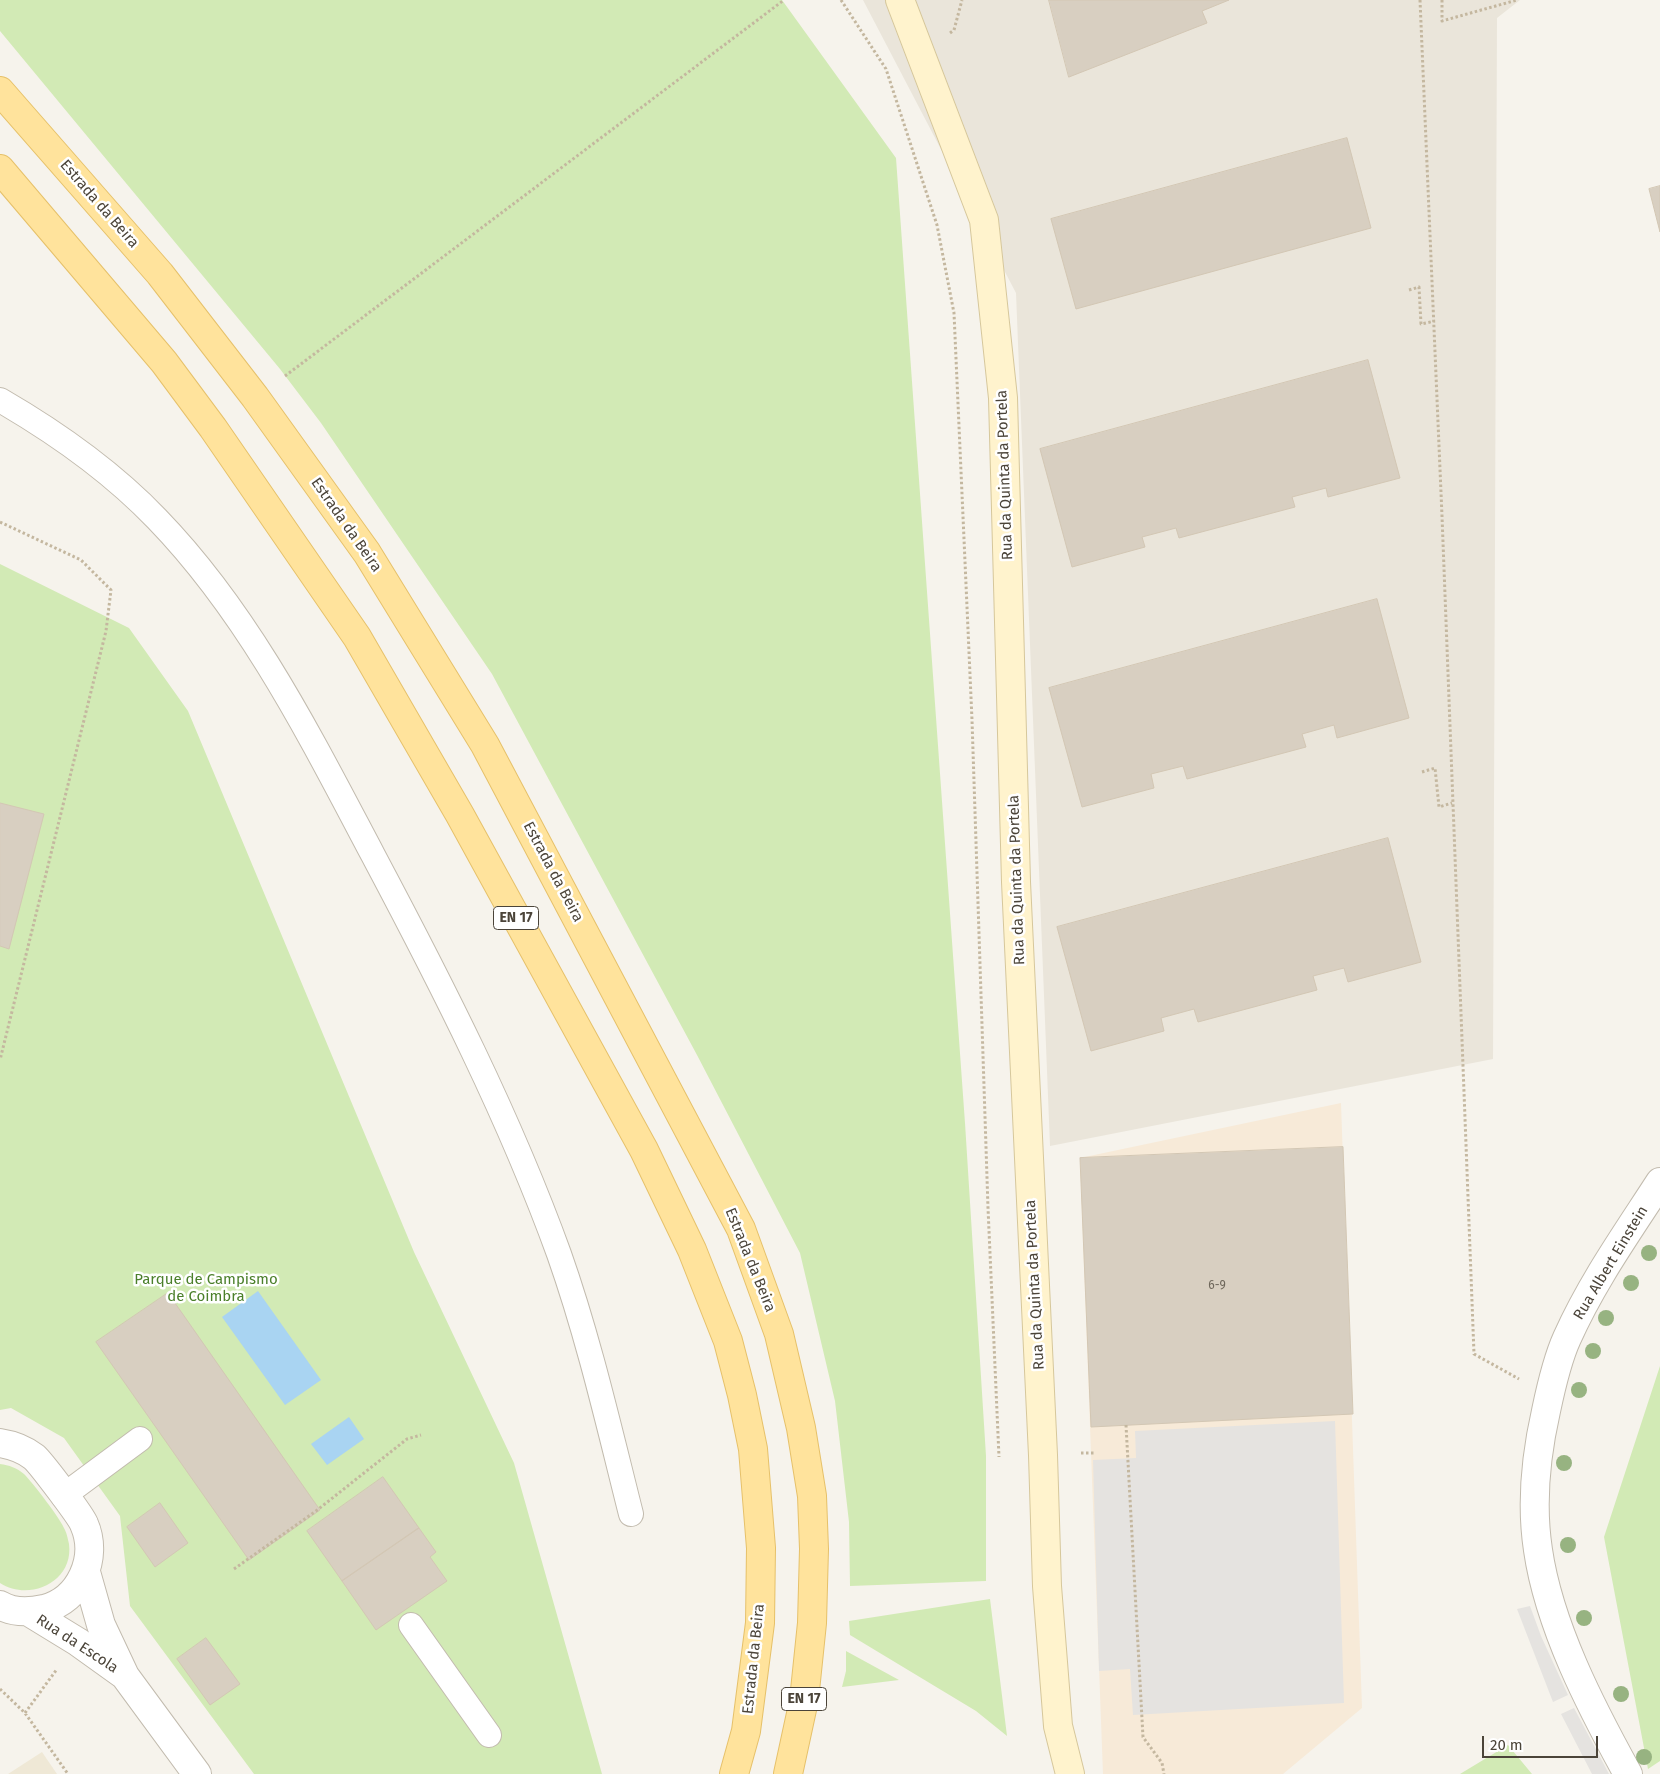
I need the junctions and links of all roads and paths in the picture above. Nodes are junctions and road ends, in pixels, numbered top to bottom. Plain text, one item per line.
1 (784, 0) edge
2 (841, 0) edge
3 (900, 0) edge
4 (1420, 0) edge
5 (1442, 0) edge
6 (1517, 0) edge
7 (0, 91) edge
8 (0, 169) edge
9 (1408, 290) dead end
10 (1435, 321) junction
11 (285, 376) dead end
12 (0, 400) edge
13 (0, 522) edge
14 (1422, 772) dead end
15 (1452, 803) junction
16 (0, 1060) edge
17 (1660, 1182) edge
18 (1550, 1395) junction
19 (1126, 1425) dead end
20 (421, 1435) dead end
21 (140, 1439) dead end
22 (0, 1443) edge
23 (1096, 1453) dead end
24 (1081, 1454) dead end
25 (999, 1457) dead end
26 (64, 1496) junction
27 (631, 1514) dead end
28 (234, 1569) dead end
29 (86, 1572) junction
30 (0, 1605) edge
31 (29, 1612) junction
32 (411, 1625) dead end
33 (62, 1663) dead end
34 (125, 1676) junction
35 (0, 1689) edge
36 (25, 1713) junction
37 (489, 1735) dead end
38 (68, 1774) edge
39 (197, 1774) edge
40 (734, 1774) edge
41 (788, 1774) edge
42 (1070, 1774) edge
43 (1164, 1774) edge
44 (1628, 1774) edge

1 - 11 path
2 - 25 path
3 - 42 street, Rua da Quinta da Portela
4 - 10 path
5 - 6 path
7 - 41 main road, Estrada da Beira / EN 17
8 - 40 main road, Estrada da Beira / EN 17
9 - 10 path
10 - 15 path
12 - 27 lane
13 - 16 path
14 - 15 path
15 - 18 path
17 - 18 street, Rua Albert Einstein
18 - 44 street, Rua Albert Einstein
19 - 43 path
20 - 28 path
21 - 26 lane
22 - 26 street, Rua da Escola
23 - 24 path
26 - 29 street, Rua da Escola
29 - 31 street, Rua da Escola
29 - 34 street, Rua da Escola
30 - 31 street, Rua da Escola
31 - 34 street, Rua da Escola
32 - 37 lane
33 - 36 path
34 - 39 street, Rua da Escola
35 - 36 path
36 - 38 path

